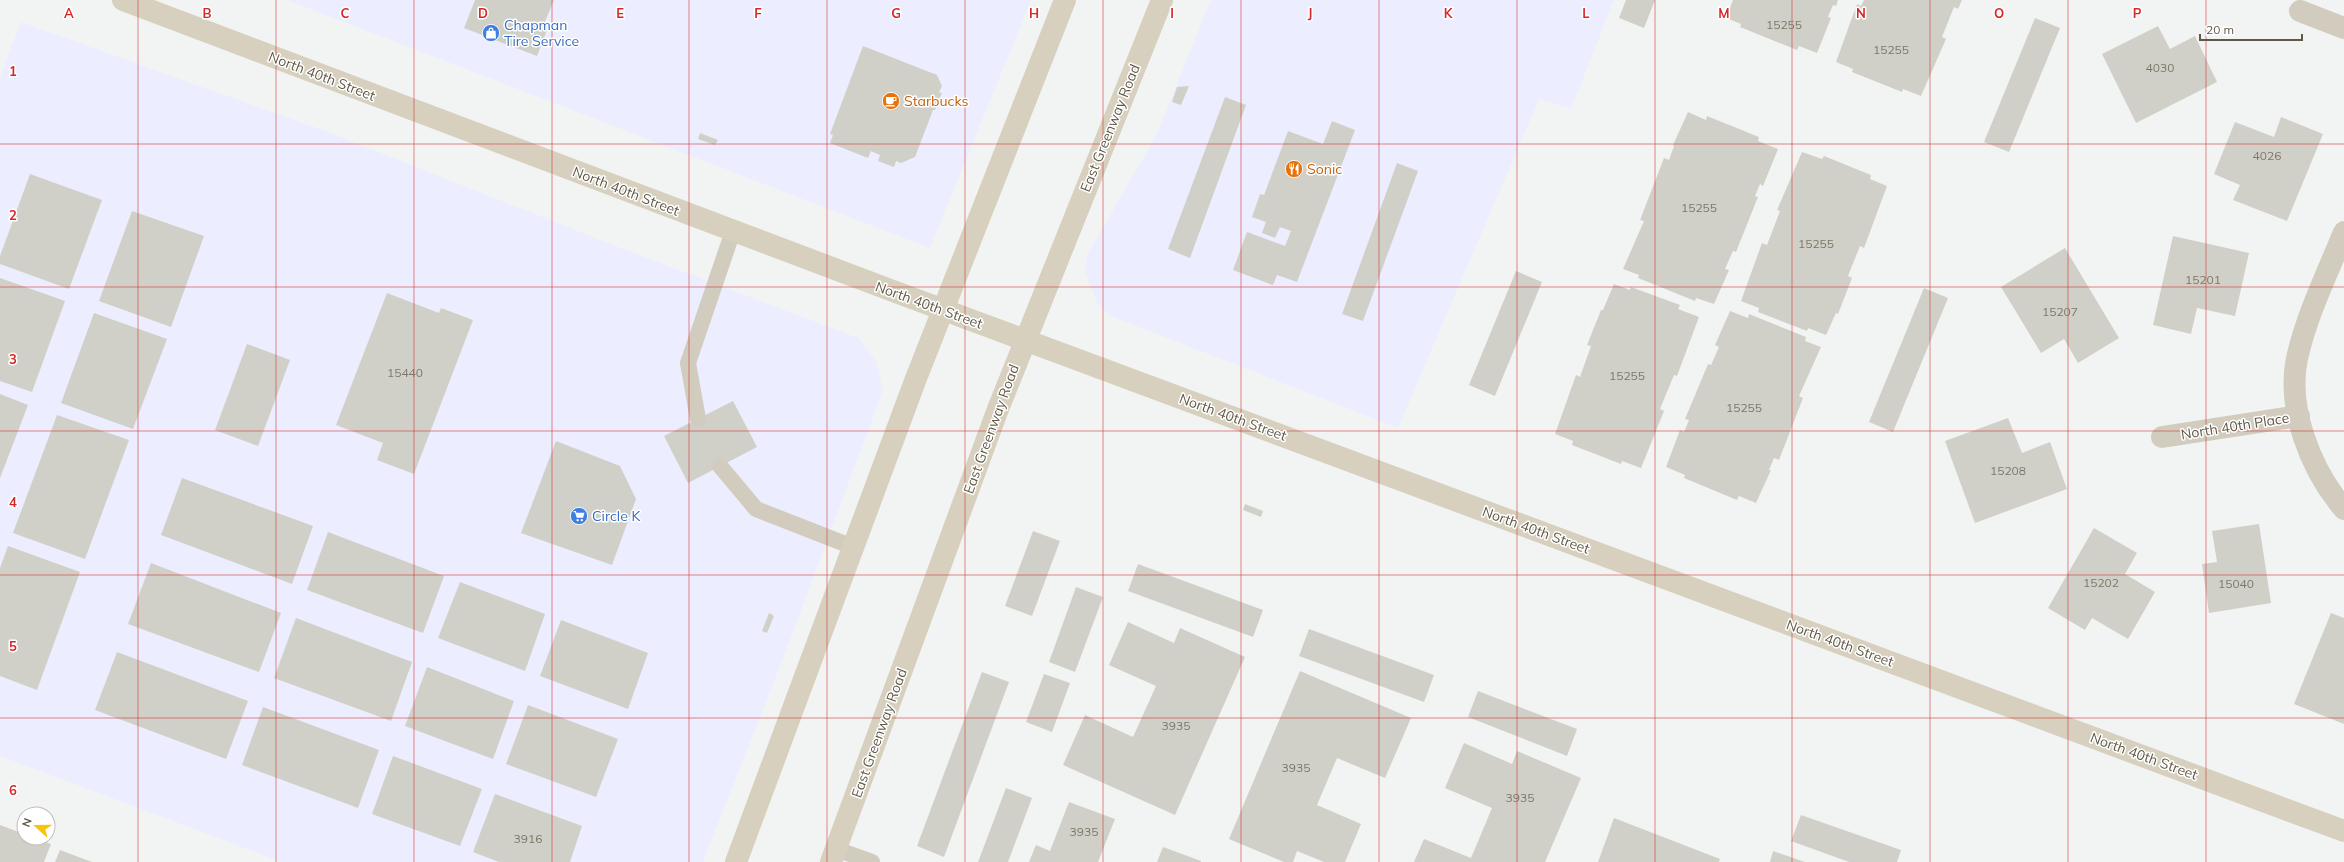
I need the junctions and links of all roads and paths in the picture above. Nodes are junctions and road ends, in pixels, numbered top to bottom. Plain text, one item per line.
1 (123, 0) edge
2 (1065, 0) edge
3 (1162, 0) edge
4 (2300, 10) dead end
5 (2344, 28) edge
6 (733, 231) junction
7 (2344, 232) edge
8 (942, 310) junction
9 (1024, 340) junction
10 (2299, 416) junction
11 (698, 419) dead end
12 (2162, 437) dead end
13 (720, 466) dead end
14 (2344, 509) edge
15 (853, 547) junction
16 (2344, 831) edge
17 (834, 856) edge
18 (736, 862) edge
19 (872, 862) edge

1 - 6 main road, North 40th Street
2 - 8 main road
3 - 9 main road, East Greenway Road
4 - 5 street
6 - 8 main road, North 40th Street
6 - 11 lane
7 - 10 street
8 - 9 main road, North 40th Street
8 - 15 main road
9 - 16 main road, North 40th Street
9 - 17 main road, East Greenway Road
10 - 12 street, North 40th Place
10 - 14 street, North 40th Place
13 - 15 lane
15 - 18 main road
17 - 19 lane

